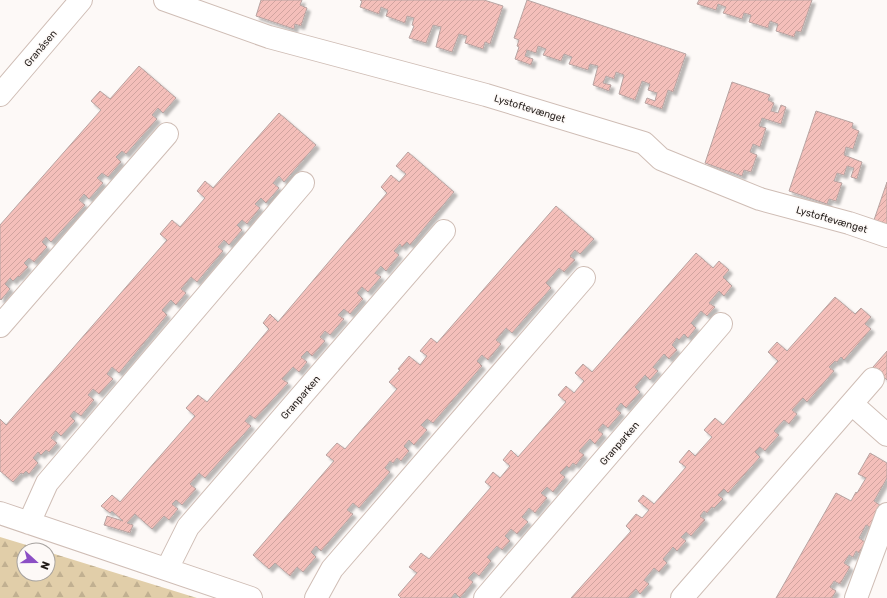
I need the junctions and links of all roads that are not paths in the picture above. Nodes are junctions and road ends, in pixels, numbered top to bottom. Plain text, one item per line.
1 (81, 0) edge
2 (165, 0) edge
3 (0, 95) edge
4 (167, 134) dead end
5 (303, 183) dead end
6 (444, 231) dead end
7 (887, 236) edge
8 (584, 278) dead end
9 (721, 324) dead end
10 (0, 326) edge
11 (873, 379) dead end
12 (852, 404) junction
13 (887, 435) edge
14 (0, 512) edge
15 (887, 514) edge
16 (29, 522) junction
17 (167, 569) junction
18 (251, 598) edge
19 (316, 598) edge
20 (485, 598) edge
21 (682, 598) edge
22 (856, 598) edge

1 - 3 street, Granåsen
2 - 7 street, Lystoftevænget
4 - 10 street
5 - 16 street
6 - 17 street, Granparken
8 - 19 street
9 - 20 street, Granparken
11 - 12 street
12 - 13 street
12 - 21 street
14 - 16 street
15 - 22 street
16 - 17 street
17 - 18 street

